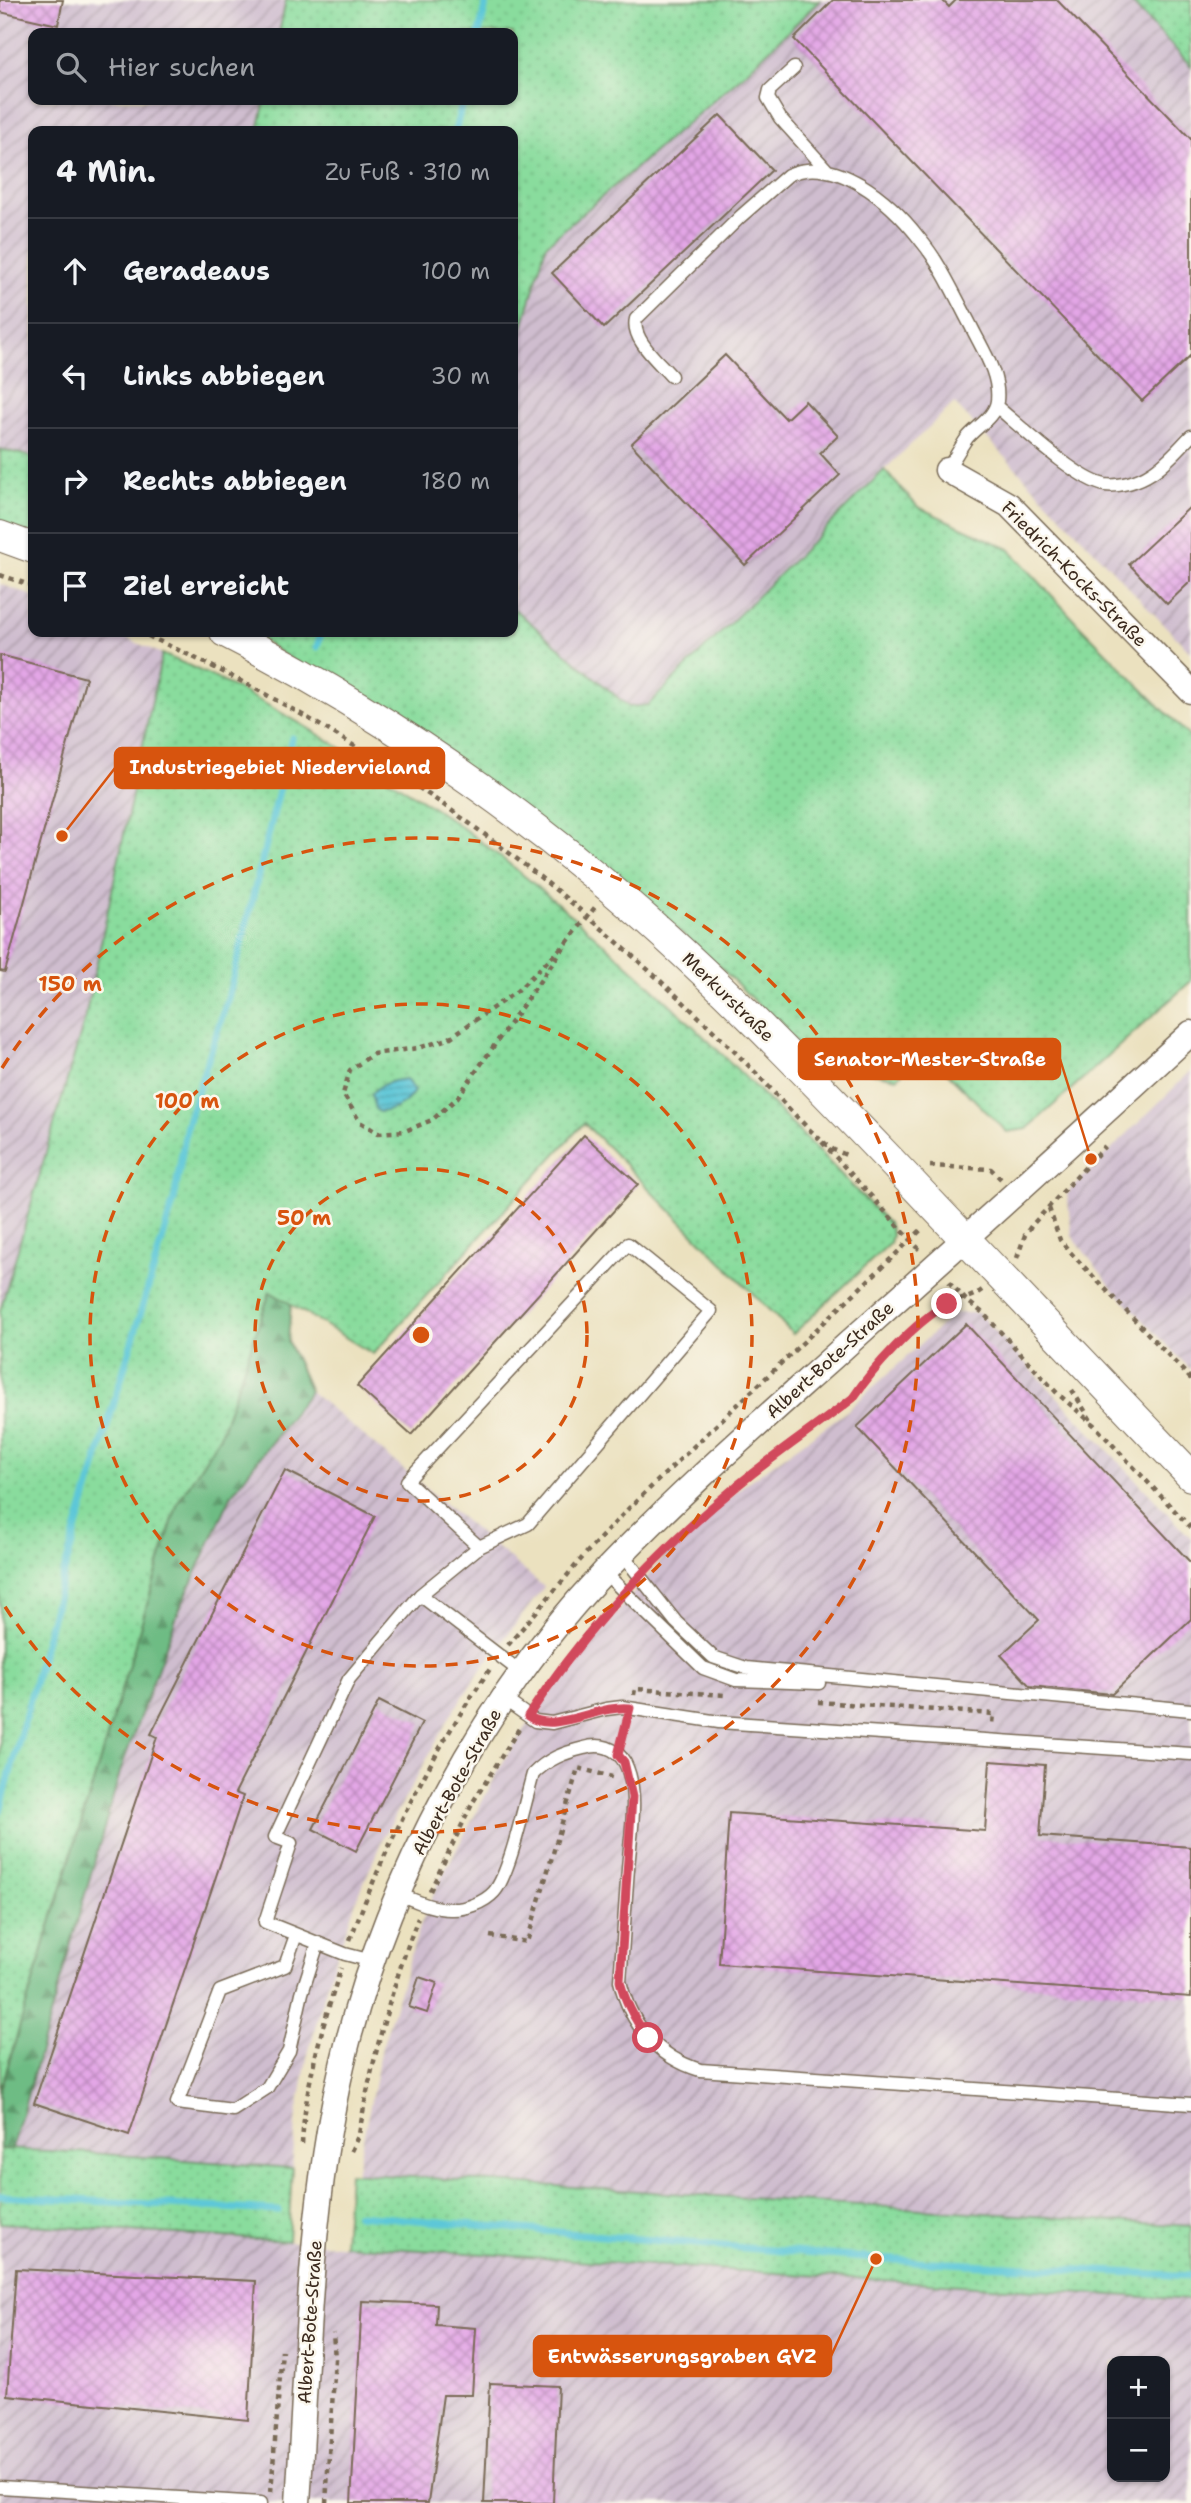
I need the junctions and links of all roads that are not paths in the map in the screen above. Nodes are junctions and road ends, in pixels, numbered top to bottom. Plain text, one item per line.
1 (794, 68) dead end
2 (827, 170) junction
3 (671, 376) dead end
4 (996, 406) junction
5 (1191, 436) edge
6 (947, 470) joint
7 (0, 536) edge
8 (28, 546) edge
9 (234, 637) edge
10 (1191, 691) edge
11 (1191, 1033) edge
12 (965, 1239) junction
13 (1191, 1476) edge
14 (479, 1547) junction
15 (622, 1555) junction
16 (604, 1572) junction
17 (420, 1595) junction
18 (522, 1673) junction
19 (931, 1687) junction
20 (504, 1699) junction
21 (1191, 1710) edge
22 (1191, 1754) edge
23 (398, 1894) junction
24 (296, 1935) junction
25 (318, 1943) junction
26 (372, 1961) junction
27 (1191, 2104) edge
28 (0, 2487) edge
29 (261, 2503) edge
30 (298, 2503) edge

1 - 2 lane
2 - 3 lane
2 - 4 lane
4 - 5 lane
4 - 6 lane
6 - 10 street, Friedrich-Kocks-Straße
7 - 8 street
9 - 12 street, Merkurstraße
11 - 12 street, Albert-Bote-Straße
12 - 13 street, Merkurstraße
12 - 15 street, Albert-Bote-Straße
14 - 14 lane
14 - 17 lane
15 - 16 street, Albert-Bote-Straße
15 - 19 lane
16 - 18 street, Albert-Bote-Straße
16 - 19 lane
17 - 18 lane
17 - 24 lane
18 - 20 street, Albert-Bote-Straße
19 - 21 lane
20 - 22 lane
20 - 23 street, Albert-Bote-Straße
23 - 26 street, Albert-Bote-Straße
23 - 27 lane
24 - 25 lane
24 - 25 lane
25 - 26 lane
26 - 30 street, Albert-Bote-Straße
28 - 29 lane

